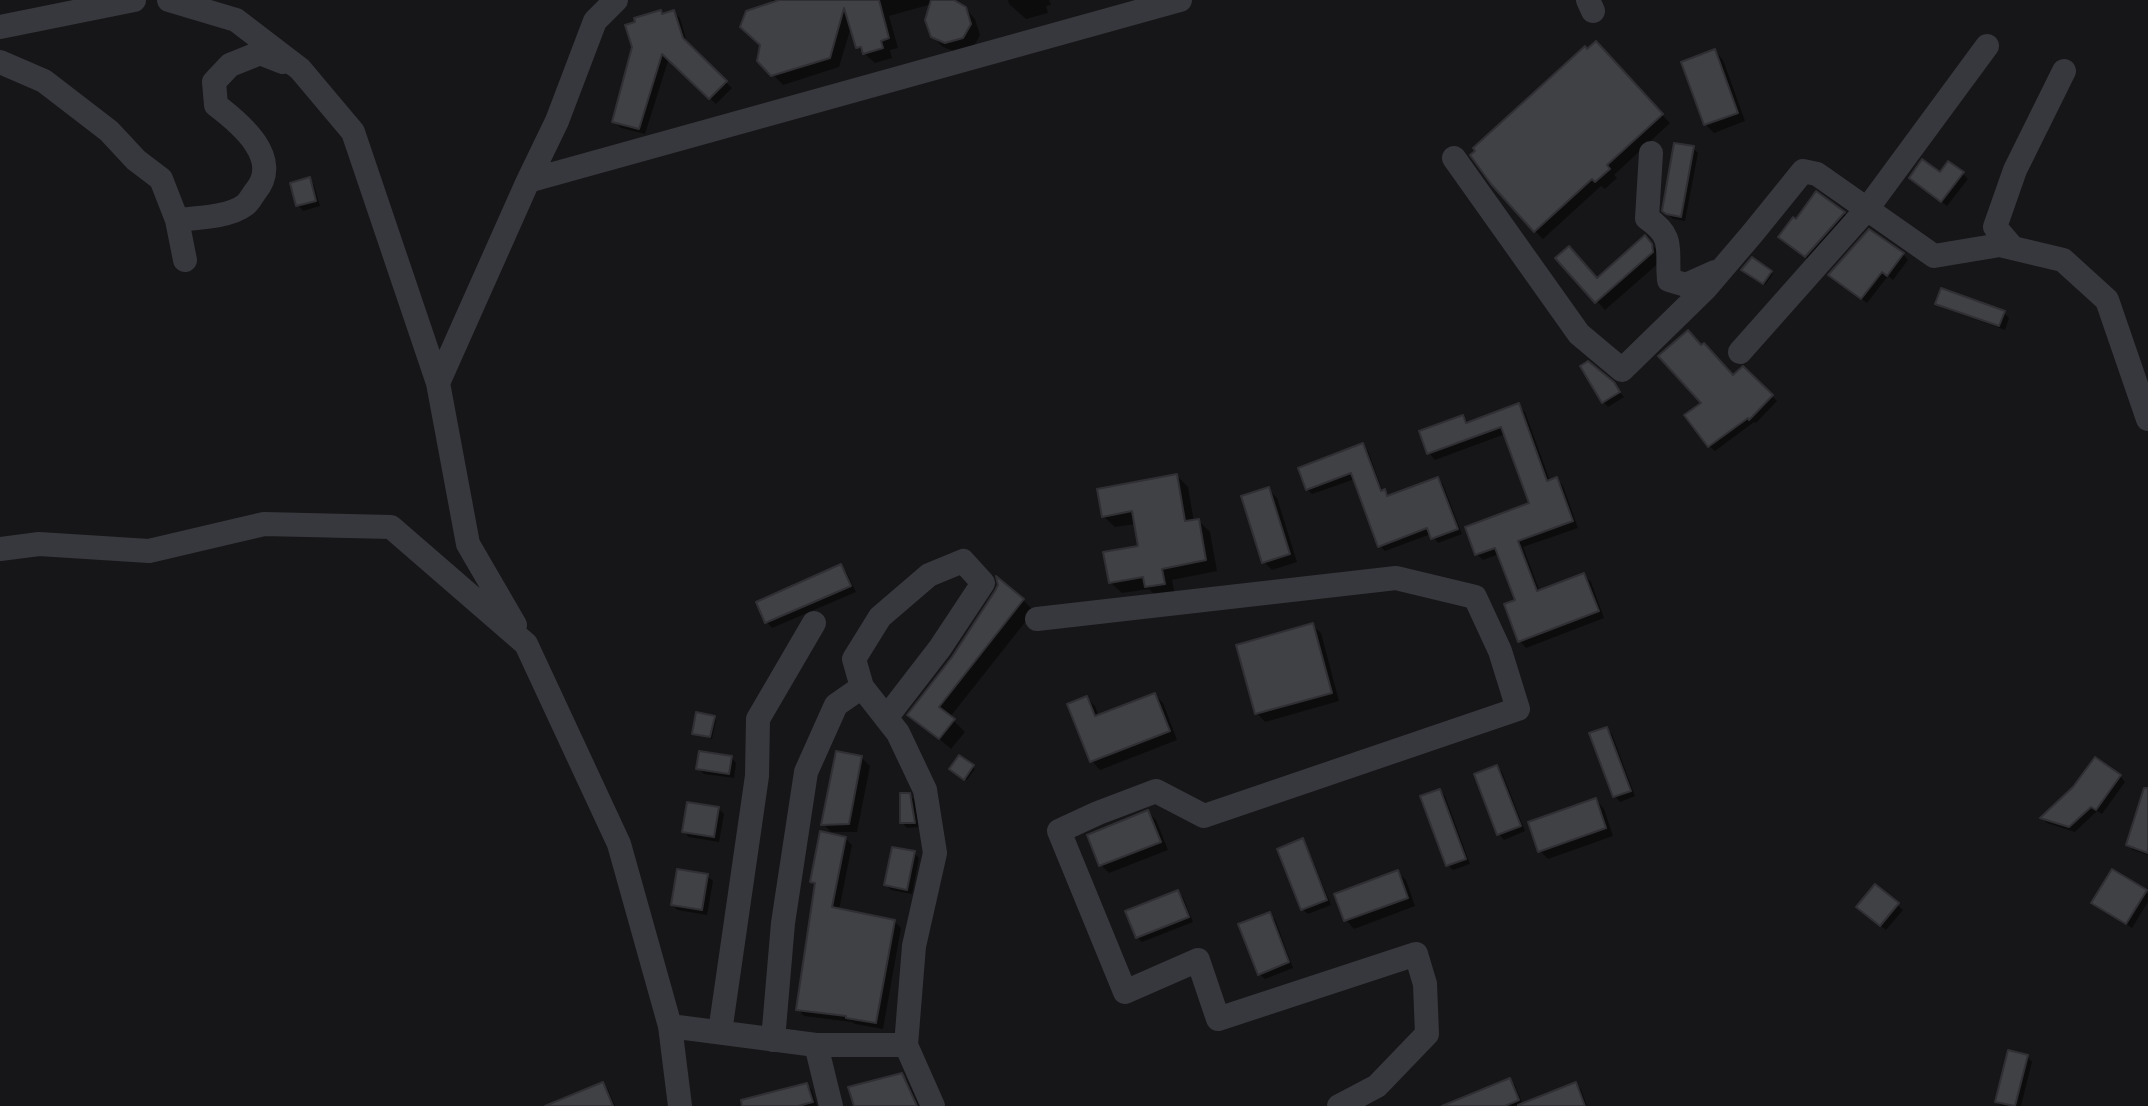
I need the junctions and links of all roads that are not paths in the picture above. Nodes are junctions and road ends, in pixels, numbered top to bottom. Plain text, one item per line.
1 (134, 0) edge
2 (169, 0) edge
3 (616, 0) edge
4 (1180, 0) edge
5 (0, 27) edge
6 (1986, 46) dead end
7 (0, 62) edge
8 (300, 69) junction
9 (2064, 71) dead end
10 (1651, 153) dead end
11 (1454, 158) dead end
12 (528, 181) junction
13 (1867, 209) junction
14 (177, 220) junction
15 (2013, 248) junction
16 (185, 260) dead end
17 (1723, 269) junction
18 (1740, 352) dead end
19 (438, 383) junction
20 (2148, 419) edge
21 (0, 549) edge
22 (1037, 619) dead end
23 (814, 623) dead end
24 (526, 644) junction
25 (862, 687) junction
26 (886, 718) junction
27 (670, 1026) junction
28 (720, 1032) junction
29 (773, 1040) junction
30 (816, 1045) junction
31 (906, 1045) junction
32 (680, 1106) edge
33 (831, 1106) edge
34 (933, 1106) edge
35 (1339, 1106) edge

1 - 5 street
2 - 8 street
3 - 12 street
4 - 12 street
6 - 13 street
7 - 14 street
8 - 14 street
8 - 19 street
9 - 15 street
10 - 17 street
11 - 17 street
12 - 19 street
13 - 15 street
13 - 17 street
13 - 18 street
14 - 16 street
15 - 20 street
19 - 24 street
21 - 24 street
22 - 35 street
23 - 28 street
24 - 27 street
25 - 26 street
25 - 26 street
25 - 29 street
26 - 31 street
27 - 28 street
27 - 32 street
28 - 29 street
29 - 30 street
30 - 31 street
30 - 33 street
31 - 34 street

